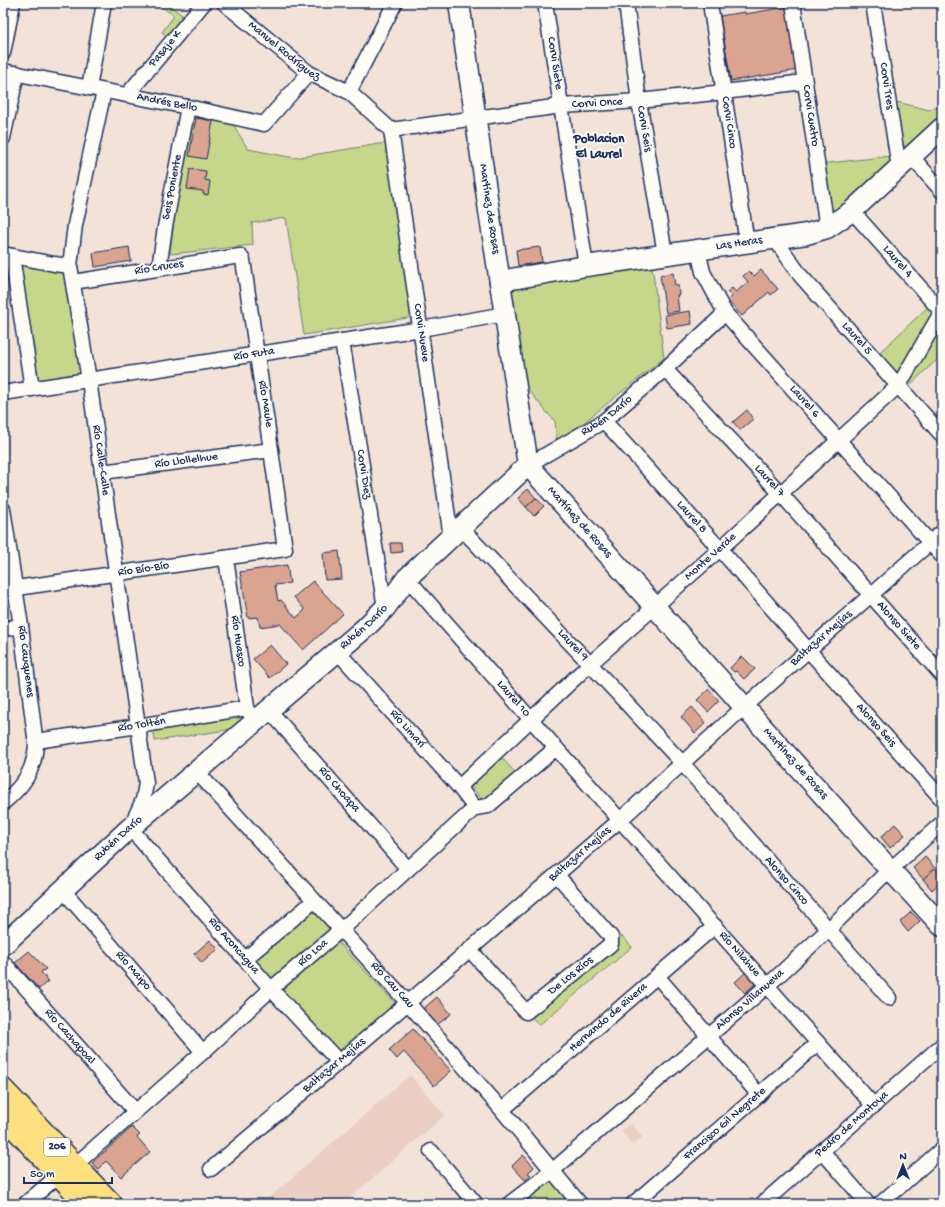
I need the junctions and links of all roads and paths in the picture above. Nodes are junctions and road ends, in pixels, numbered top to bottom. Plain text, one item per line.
1 (13, 3) edge
2 (104, 3) edge
3 (204, 3) edge
4 (224, 3) edge
5 (395, 3) edge
6 (459, 3) edge
7 (545, 3) edge
8 (626, 3) edge
9 (710, 3) edge
10 (793, 3) edge
11 (873, 3) edge
12 (240, 8) edge
13 (3, 54) edge
14 (10, 72) edge
15 (309, 72) junction
16 (804, 82) junction
17 (89, 88) junction
18 (104, 91) junction
19 (349, 92) junction
20 (724, 92) junction
21 (126, 95) junction
22 (639, 101) junction
23 (561, 106) junction
24 (188, 107) junction
25 (475, 118) junction
26 (942, 128) edge
27 (391, 130) junction
28 (3, 138) edge
29 (905, 162) junction
30 (942, 191) edge
31 (852, 211) junction
32 (826, 228) junction
33 (775, 239) junction
34 (747, 243) junction
35 (698, 250) junction
36 (665, 254) junction
37 (8, 255) edge
38 (243, 260) joint
39 (70, 266) junction
40 (586, 266) junction
41 (160, 268) junction
42 (500, 281) junction
43 (73, 282) junction
44 (942, 312) edge
45 (725, 313) junction
46 (505, 314) junction
47 (421, 329) junction
48 (342, 341) junction
49 (257, 355) junction
50 (665, 369) junction
51 (89, 380) junction
52 (899, 385) junction
53 (32, 389) junction
54 (3, 393) edge
55 (604, 421) junction
56 (942, 435) edge
57 (839, 440) junction
58 (271, 450) junction
59 (528, 465) junction
60 (102, 472) junction
61 (781, 494) junction
62 (3, 509) edge
63 (456, 532) junction
64 (942, 532) edge
65 (930, 543) junction
66 (285, 549) joint
67 (720, 549) junction
68 (942, 556) edge
69 (226, 558) junction
70 (116, 573) junction
71 (407, 578) junction
72 (9, 589) edge
73 (871, 595) junction
74 (655, 607) junction
75 (385, 608) junction
76 (21, 626) junction
77 (3, 629) edge
78 (337, 651) junction
79 (809, 651) junction
80 (590, 664) junction
81 (942, 675) edge
82 (745, 708) junction
83 (257, 714) junction
84 (530, 719) junction
85 (138, 726) junction
86 (36, 741) junction
87 (556, 748) junction
88 (683, 764) junction
89 (197, 772) junction
90 (459, 787) junction
91 (942, 799) edge
92 (3, 803) edge
93 (475, 808) junction
94 (620, 820) junction
95 (942, 823) edge
96 (130, 828) junction
97 (408, 869) junction
98 (890, 870) junction
99 (557, 875) junction
100 (63, 890) junction
101 (314, 901) junction
102 (715, 926) junction
103 (942, 926) edge
104 (829, 929) junction
105 (340, 930) junction
106 (3, 945) edge
107 (470, 950) junction
108 (245, 959) junction
109 (3, 962) edge
110 (657, 976) junction
111 (768, 985) junction
112 (270, 989) junction
113 (889, 998) dead end
114 (408, 1003) junction
115 (708, 1036) junction
116 (818, 1043) junction
117 (942, 1045) edge
118 (203, 1052) junction
119 (339, 1062) junction
120 (3, 1090) edge
121 (759, 1095) junction
122 (874, 1106) junction
123 (502, 1110) junction
124 (135, 1111) junction
125 (3, 1115) edge
126 (942, 1149) edge
127 (431, 1151) dead end
128 (822, 1151) junction
129 (211, 1169) dead end
130 (67, 1170) junction
131 (552, 1171) junction
132 (26, 1204) edge
133 (87, 1204) edge
134 (111, 1204) edge
135 (476, 1204) edge
136 (509, 1204) edge
137 (580, 1204) edge
138 (633, 1204) edge
139 (762, 1204) edge
140 (868, 1204) edge
141 (880, 1204) edge

1 - 13 street
2 - 17 street
3 - 21 street, Pasaje K
4 - 12 street, Manuel Rodríguez
5 - 19 street
6 - 25 street, Martínez de Rosas
7 - 23 street, Corvi Siete
8 - 22 street, Corvi Seis
9 - 20 street, Corvi Cinco
10 - 16 street, Corvi Cuatro
11 - 29 street, Corvi Tres
12 - 15 street, Manuel Rodríguez
14 - 17 street, Andrés Bello
14 - 28 street
15 - 19 street, Manuel Rodríguez
15 - 24 street, Andrés Bello
16 - 20 street, Corvi Once
16 - 32 street, Corvi Cuatro
17 - 18 street, Andrés Bello
18 - 21 street, Andrés Bello
18 - 39 street, Río Calle-Calle
19 - 27 street, Manuel Rodríguez
20 - 22 street, Corvi Once
20 - 34 street, Corvi Cinco
21 - 24 street, Andrés Bello
22 - 23 street, Corvi Once
22 - 36 street, Corvi Seis
23 - 25 street, Corvi Once
23 - 40 street, Corvi Siete
24 - 41 street, Seis Poniente
25 - 27 street, Corvi Once
25 - 42 street, Martínez de Rosas
26 - 29 street, Las Heras
27 - 47 street, Corvi Nueve
29 - 30 street
29 - 31 street, Las Heras
31 - 32 street, Las Heras
31 - 44 street, Laurel 4
32 - 33 street, Las Heras
33 - 34 street, Las Heras
33 - 52 street, Laurel 5
34 - 35 street, Las Heras
35 - 36 street, Las Heras
35 - 45 street, Laurel 6
36 - 40 street, Las Heras
37 - 39 street
37 - 53 street
38 - 41 street, Río Cruces
38 - 49 street, Río Maule
39 - 43 street, Río Calle-Calle
40 - 42 street, Las Heras
41 - 43 street, Río Cruces
42 - 46 street, Martínez de Rosas
43 - 51 street, Río Calle-Calle
44 - 52 street, Monte Verde
45 - 50 street, Rubén Darío
45 - 57 street, Laurel 6
46 - 47 street, Río Futa
46 - 59 street, Martínez de Rosas
47 - 48 street, Río Futa
47 - 63 street, Corvi Nueve
48 - 49 street, Río Futa
48 - 75 street, Corvi Diez
49 - 51 street, Río Futa
49 - 58 street, Río Maule
50 - 55 street, Rubén Darío
50 - 61 street, Laurel 7
51 - 53 street, Río Futa
51 - 60 street, Río Calle-Calle
52 - 56 street, Laurel 5
52 - 57 street, Monte Verde
53 - 54 street, Río Futa
55 - 59 street, Rubén Darío
55 - 67 street, Laurel 8
57 - 61 street, Monte Verde
57 - 65 street, Laurel 6
58 - 60 street, Río Llollelhue
58 - 66 street, Río Maule
59 - 63 street, Rubén Darío
59 - 74 street, Martínez de Rosas
60 - 70 street, Río Calle-Calle
61 - 67 street, Monte Verde
61 - 73 street, Laurel 7
62 - 72 street, Río Cauquenes
63 - 71 street, Rubén Darío
63 - 80 street, Laurel 9
64 - 65 street, Baltazar Mejías
65 - 68 street, Laurel 6
65 - 73 street, Baltazar Mejías
66 - 69 street, Río Bío-Bío
67 - 74 street, Monte Verde
67 - 79 street, Laurel 8
69 - 70 street, Río Bío-Bío
69 - 83 street, Río Huasco
70 - 72 street, Río Bío-Bío
70 - 85 street, Río Calle-Calle
71 - 75 street, Rubén Darío
71 - 84 street, Laurel 10
72 - 76 street, Río Cauquenes
73 - 79 street, Baltazar Mejías
73 - 81 street, Alonso Siete
74 - 80 street, Monte Verde
74 - 82 street, Martínez de Rosas
75 - 78 street, Rubén Darío
76 - 77 street
76 - 86 street, Río Cauquenes
78 - 83 street, Rubén Darío
78 - 90 street, Río Limarí
79 - 82 street, Baltazar Mejías
79 - 91 street, Alonso Seis
80 - 84 street, Monte Verde
80 - 88 street, Laurel 9
82 - 88 street, Baltazar Mejías
82 - 98 street, Martínez de Rosas
83 - 85 street, Río Toltén
83 - 89 street, Rubén Darío
83 - 97 street, Río Choapa
84 - 87 street, Laurel 10
84 - 90 street, Monte Verde
85 - 86 street, Río Toltén
85 - 96 street, Río Calle-Calle
86 - 92 street, Río Cauquenes
87 - 93 street, Río Loa
87 - 94 street, Laurel 10
88 - 94 street, Baltazar Mejías
88 - 104 street, Alonso Cinco
89 - 96 street, Rubén Darío
89 - 101 street, Río Cau Cau
90 - 93 street, Río Limarí
93 - 97 street, Río Loa
94 - 99 street, Baltazar Mejías
94 - 102 street, Río Nilahue
95 - 98 street, Alonso Villanueva
96 - 100 street, Rubén Darío
96 - 108 street, Río Aconcagua
97 - 105 street, Río Loa
98 - 103 street, Martínez de Rosas
98 - 104 street, Alonso Villanueva
99 - 107 street, Baltazar Mejías
99 - 107 street, De Los Ríos
100 - 106 street, Rubén Darío
100 - 118 street, Río Maipo
101 - 105 street, Río Cau Cau
101 - 108 street
102 - 110 street, Hernando de Rivera
102 - 111 street, Río Nilahue
104 - 111 street, Alonso Villanueva
104 - 113 street, Alonso Cinco
105 - 112 street, Río Loa
105 - 114 street, Río Cau Cau
107 - 114 street, Baltazar Mejías
108 - 112 street, Río Aconcagua
109 - 124 street, Río Cachapoal
110 - 115 street
110 - 123 street, Hernando de Rivera
111 - 115 street, Alonso Villanueva
111 - 116 street, Río Nilahue
112 - 118 street, Río Loa
112 - 119 street, Río Aconcagua
114 - 119 street, Baltazar Mejías
114 - 123 street, Río Cau Cau
115 - 121 street
115 - 131 street, Alonso Villanueva
116 - 121 street, Francisco Gil Negrete
116 - 122 street, Río Nilahue
117 - 122 street, Pedro de Montoya
118 - 124 street, Río Loa
119 - 129 street, Baltazar Mejías
120 - 130 highway, 206
121 - 138 street, Francisco Gil Negrete
122 - 128 street, Pedro de Montoya
123 - 131 street, Río Cau Cau
124 - 130 street, Río Loa
125 - 130 highway, 206
126 - 141 street
127 - 135 street
128 - 139 street, Pedro de Montoya
128 - 140 street
130 - 132 street, Río Loa
130 - 133 highway, 206
130 - 134 highway, 206
131 - 136 street, Alonso Villanueva
131 - 137 street, Río Cau Cau

